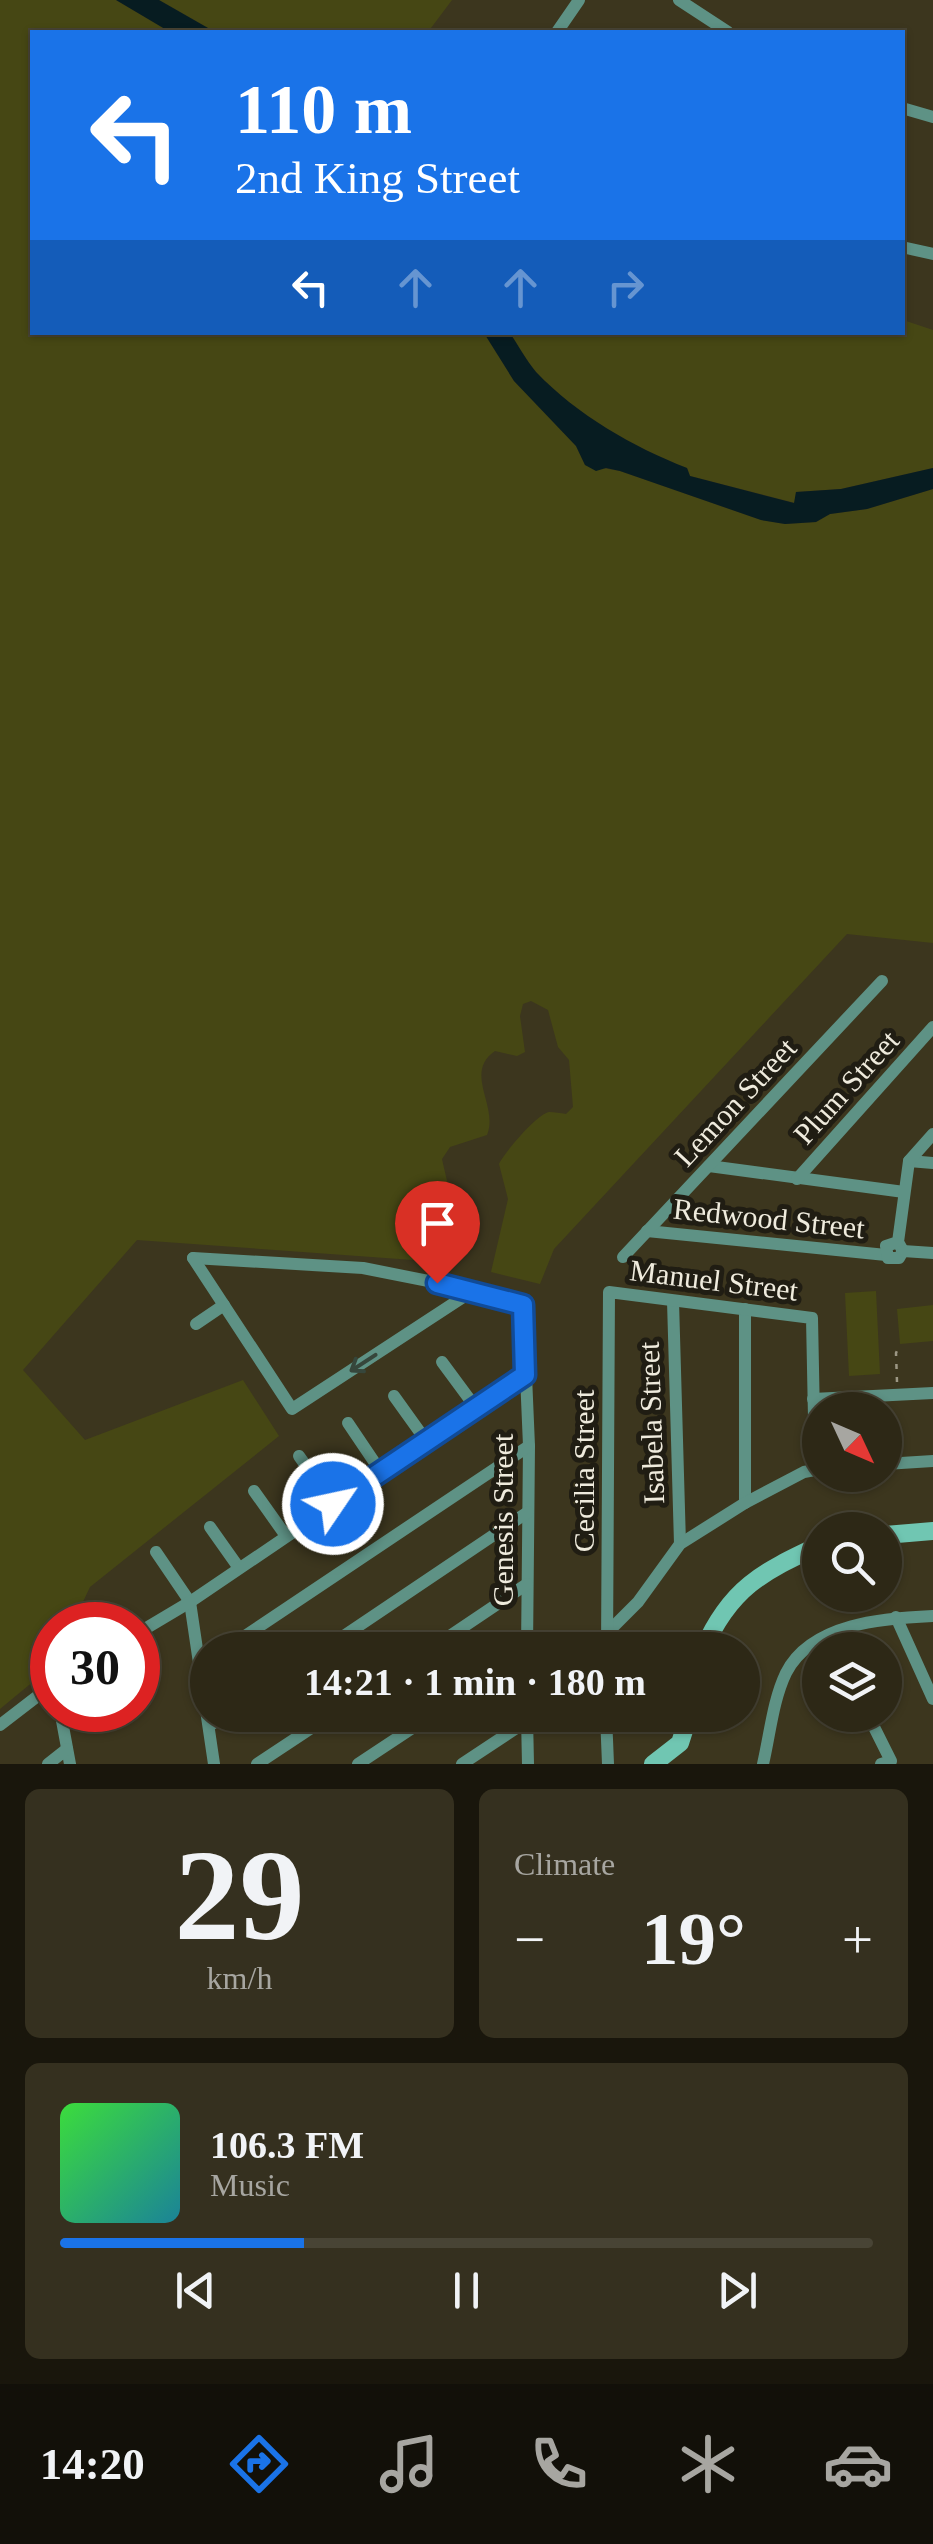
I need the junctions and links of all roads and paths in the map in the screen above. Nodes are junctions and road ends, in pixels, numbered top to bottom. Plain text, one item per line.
1 (579, 0) edge
2 (679, 0) edge
3 (558, 30) edge
4 (725, 30) edge
5 (905, 109) edge
6 (933, 117) edge
7 (905, 249) edge
8 (933, 254) edge
9 (882, 981) dead end
10 (933, 1027) edge
11 (933, 1134) edge
12 (909, 1161) junction
13 (933, 1164) edge
14 (709, 1166) junction
15 (797, 1180) junction
16 (904, 1192) junction
17 (648, 1232) junction
18 (900, 1247) junction
19 (933, 1253) edge
20 (623, 1257) dead end
21 (474, 1290) junction
22 (609, 1292) joint
23 (672, 1301) junction
24 (224, 1304) junction
25 (745, 1309) junction
26 (196, 1324) dead end
27 (900, 1344) dead end
28 (442, 1362) dead end
29 (525, 1375) junction
30 (897, 1384) dead end
31 (814, 1392) edge
32 (933, 1393) edge
33 (902, 1395) edge
34 (394, 1396) dead end
35 (476, 1408) junction
36 (348, 1423) dead end
37 (427, 1442) junction
38 (529, 1446) junction
39 (299, 1456) dead end
40 (933, 1461) edge
41 (902, 1463) edge
42 (382, 1472) junction
43 (802, 1476) edge
44 (254, 1491) dead end
45 (745, 1503) junction
46 (333, 1504) junction
47 (528, 1512) junction
48 (210, 1527) dead end
49 (933, 1531) edge
50 (902, 1534) edge
51 (286, 1536) junction
52 (680, 1544) junction
53 (156, 1552) dead end
54 (802, 1555) edge
55 (239, 1568) junction
56 (527, 1584) junction
57 (190, 1602) junction
58 (933, 1616) edge
59 (896, 1617) junction
60 (160, 1620) edge
61 (197, 1632) edge
62 (251, 1632) edge
63 (349, 1632) edge
64 (456, 1632) edge
65 (527, 1632) edge
66 (607, 1632) edge
67 (608, 1632) edge
68 (713, 1632) edge
69 (842, 1632) edge
70 (802, 1654) edge
71 (933, 1699) edge
72 (30, 1702) edge
73 (0, 1725) edge
74 (64, 1732) edge
75 (210, 1732) edge
76 (305, 1732) edge
77 (406, 1732) edge
78 (507, 1732) edge
79 (527, 1732) edge
80 (607, 1732) edge
81 (684, 1732) edge
82 (875, 1732) edge
83 (68, 1757) edge
84 (886, 1762) edge
85 (48, 1764) edge
86 (214, 1764) edge
87 (257, 1764) edge
88 (358, 1764) edge
89 (462, 1764) edge
90 (528, 1764) edge
91 (608, 1764) edge
92 (654, 1764) edge
93 (763, 1764) edge

1 - 3 street
2 - 4 street
5 - 6 street
7 - 8 street
9 - 14 street, Lemon Street
10 - 15 street, Plum Street
11 - 12 street
12 - 13 street
12 - 16 street
14 - 15 street
14 - 17 street, Lemon Street
15 - 16 street
16 - 18 street
17 - 18 street, Redwood Street
17 - 20 street, Lemon Street
18 - 19 street
21 - 24 street
21 -> 24 street
21 - 29 street
22 - 23 street, Manuel Street
22 - 66 street, Cecilia Street
23 - 25 street, Manuel Street
23 - 52 street, Isabela Street
24 - 26 street
25 - 31 street, Manuel Street
25 - 45 street
27 - 30 path
28 - 35 street
29 - 35 street, Genesis Street
29 - 38 street, Genesis Street
32 - 33 street
34 - 37 street
35 - 37 street, Genesis Street
36 - 42 street
37 - 42 street, Genesis Street
38 - 47 street, Genesis Street
38 - 62 street
39 - 46 street
40 - 41 street
42 - 46 street, Genesis Street
43 - 45 street
44 - 51 street
45 - 52 street
46 - 51 street, Genesis Street
47 - 56 street, Genesis Street
47 - 63 street
48 - 55 street
49 - 50 street
51 - 55 street, Genesis Street
52 - 67 street
53 - 57 street
54 - 68 street
55 - 57 street, Genesis Street
56 - 64 street
56 - 65 street, Genesis Street
57 - 60 street, Genesis Street
57 - 61 street
58 - 59 street
59 - 69 street
59 - 71 street
70 - 93 street
72 - 73 street
74 - 83 street
75 - 86 street
76 - 87 street
77 - 88 street
78 - 89 street
79 - 90 street
80 - 91 street
81 - 92 street
82 - 84 street
83 - 85 street

